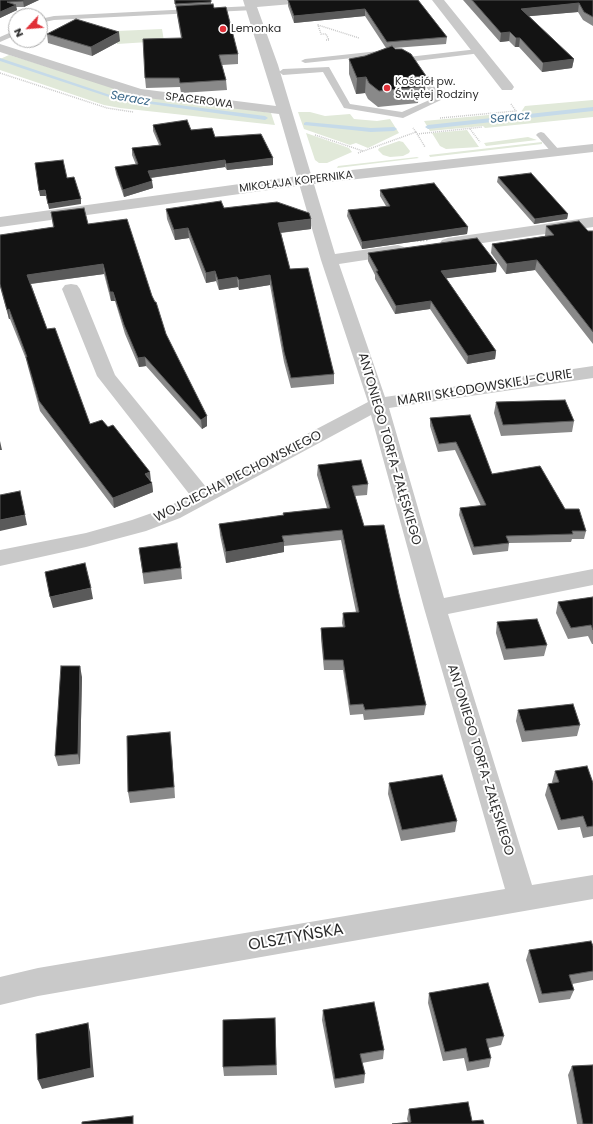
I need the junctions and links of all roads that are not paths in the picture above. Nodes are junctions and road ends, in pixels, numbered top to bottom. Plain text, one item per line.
1 (292, 0) edge
2 (438, 0) edge
3 (250, 4) edge
4 (48, 19) edge
5 (0, 48) edge
6 (478, 51) junction
7 (394, 56) edge
8 (284, 65) junction
9 (507, 93) road end
10 (285, 111) junction
11 (541, 135) dead end
12 (593, 148) edge
13 (556, 152) junction
14 (305, 180) junction
15 (0, 222) edge
16 (593, 222) edge
17 (329, 260) junction
18 (71, 289) dead end
19 (593, 372) edge
20 (378, 404) junction
21 (203, 498) junction
22 (0, 558) edge
23 (593, 577) edge
24 (435, 608) junction
25 (593, 887) edge
26 (522, 900) junction
27 (0, 991) edge

1 - 3 street
2 - 6 street
3 - 4 lane
3 - 8 street, ANTONIEGO TORFA-ZAŁĘSKIEGO
5 - 10 street, SPACEROWA
6 - 8 lane
6 - 9 street
7 - 8 lane
8 - 10 street, ANTONIEGO TORFA-ZAŁĘSKIEGO
10 - 14 street, ANTONIEGO TORFA-ZAŁĘSKIEGO
11 - 13 lane
12 - 13 street, MIKOŁAJA KOPERNIKA
13 - 14 street, MIKOŁAJA KOPERNIKA
14 - 15 street, MIKOŁAJA KOPERNIKA
14 - 17 street, ANTONIEGO TORFA-ZAŁĘSKIEGO
16 - 17 street
17 - 20 street, ANTONIEGO TORFA-ZAŁĘSKIEGO
18 - 21 street
19 - 20 street, MARII SKŁODOWSKIEJ-CURIE
20 - 21 street, WOJCIECHA PIECHOWSKIEGO
20 - 24 street, ANTONIEGO TORFA-ZAŁĘSKIEGO
21 - 22 street, WOJCIECHA PIECHOWSKIEGO
23 - 24 street
24 - 26 street, ANTONIEGO TORFA-ZAŁĘSKIEGO
25 - 26 street, OLSZTYŃSKA
26 - 27 street, OLSZTYŃSKA

